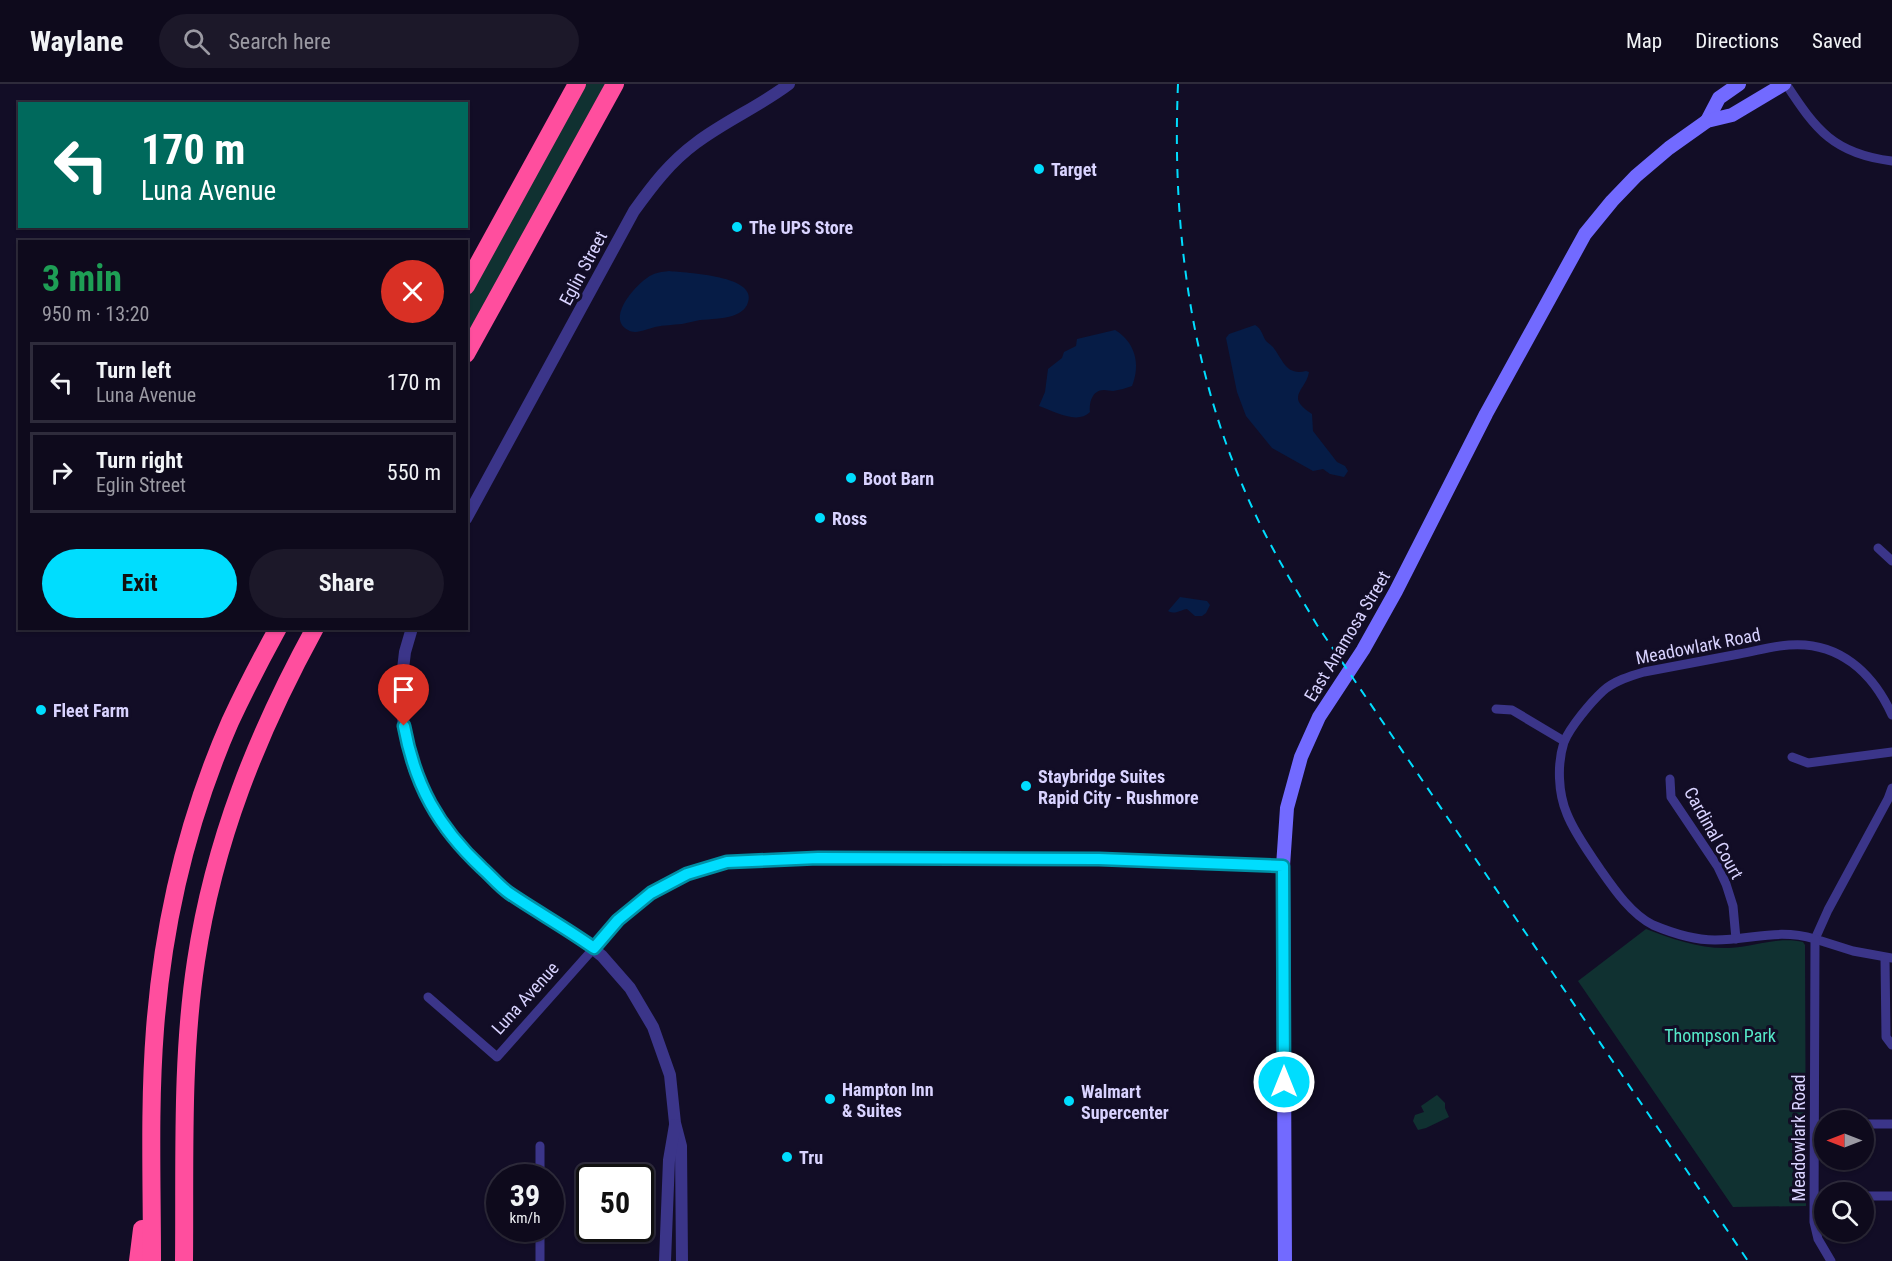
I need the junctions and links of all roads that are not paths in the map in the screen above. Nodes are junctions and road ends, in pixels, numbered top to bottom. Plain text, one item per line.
1 (577, 84) edge
2 (615, 84) edge
3 (789, 84) edge
4 (1739, 84) edge
5 (1785, 84) edge
6 (1707, 121) junction
7 (1892, 160) edge
8 (468, 282) edge
9 (468, 350) edge
10 (468, 515) edge
11 (1878, 548) dead end
12 (1891, 558) edge
13 (277, 630) edge
14 (314, 630) edge
15 (411, 630) edge
16 (1496, 709) dead end
17 (1892, 716) edge
18 (1564, 741) junction
19 (1892, 752) edge
20 (1792, 757) dead end
21 (1670, 779) dead end
22 (1892, 788) edge
23 (1283, 866) junction
24 (1736, 939) junction
25 (1815, 939) junction
26 (594, 948) junction
27 (1889, 958) edge
28 (428, 996) dead end
29 (1892, 1045) edge
30 (186, 1071) junction
31 (1819, 1110) edge
32 (152, 1111) junction
33 (675, 1124) junction
34 (1874, 1124) edge
35 (1892, 1124) edge
36 (540, 1146) dead end
37 (540, 1164) edge
38 (1874, 1196) edge
39 (1892, 1196) edge
40 (540, 1242) edge
41 (1820, 1242) edge
42 (138, 1261) edge
43 (152, 1261) edge
44 (184, 1261) edge
45 (198, 1261) edge
46 (540, 1261) edge
47 (665, 1261) edge
48 (682, 1261) edge
49 (1285, 1261) edge
50 (1831, 1261) edge

1 - 8 highway
2 - 9 highway
3 - 10 street, Eglin Street
4 - 6 main road, East Anamosa Street
5 - 6 main road, East Anamosa Street
5 - 7 street
6 - 23 main road, East Anamosa Street
11 - 12 street
13 - 32 highway
14 - 30 highway
15 - 26 street
16 - 18 street
17 - 18 street, Meadowlark Road
18 - 24 street, Meadowlark Road
19 - 20 street
21 - 24 street, Cardinal Court
22 - 25 street, Meadowlark Road
23 - 26 street, Luna Avenue
23 - 49 main road, East Anamosa Street
24 - 25 street, Meadowlark Road
25 - 27 street
25 - 31 street, Meadowlark Road
26 - 28 street, Luna Avenue
26 - 33 street
27 - 29 street
30 - 44 highway
30 - 45 highway
32 - 42 highway
32 - 43 highway
33 - 47 street
33 - 48 street
34 - 35 street
36 - 37 street
38 - 39 street
40 - 46 street
41 - 50 street, Meadowlark Road

